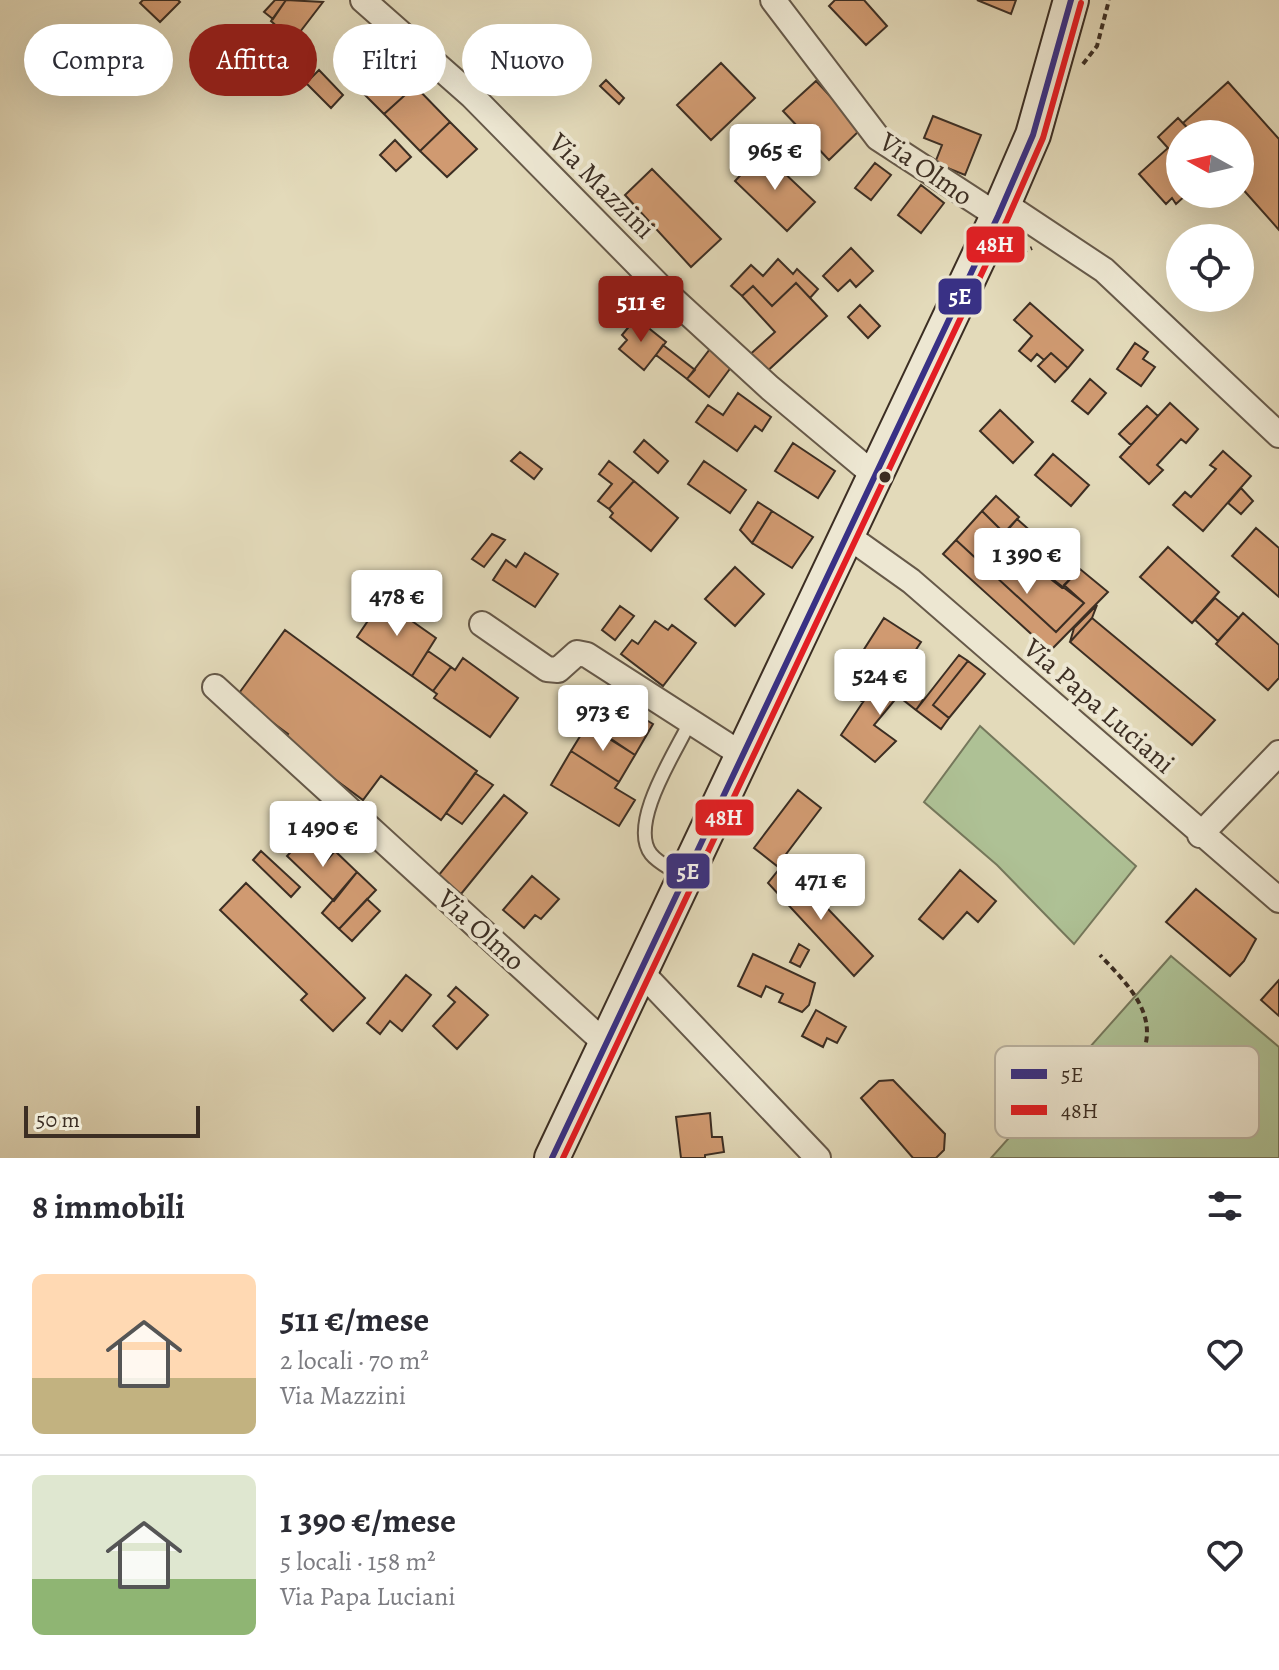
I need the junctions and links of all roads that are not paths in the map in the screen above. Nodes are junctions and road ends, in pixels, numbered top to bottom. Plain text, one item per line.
1 (363, 0) edge
2 (773, 0) edge
3 (1071, 0) edge
4 (1000, 210) junction
5 (1279, 435) edge
6 (873, 474) junction
7 (845, 534) junction
8 (482, 624) dead end
9 (215, 687) dead end
10 (690, 722) junction
11 (1279, 753) edge
12 (741, 754) junction
13 (1200, 835) junction
14 (684, 877) junction
15 (1279, 900) edge
16 (640, 971) junction
17 (606, 1044) junction
18 (552, 1158) edge
19 (818, 1158) edge

1 - 6 street, Via Mazzini
2 - 4 street, Via Olmo
3 - 4 street, Via Olmo
4 - 5 street
4 - 6 street, Via Olmo
6 - 7 street, Via Olmo
7 - 12 street, Via Olmo
7 - 13 street, Via Papa Luciani
8 - 10 street
9 - 17 street, Via Olmo
10 - 12 street
10 - 14 lane
11 - 13 street
12 - 14 street, Via Olmo
13 - 15 street, Via Papa Luciani
14 - 16 street, Via Olmo
16 - 17 street, Via Olmo
16 - 19 street
17 - 18 street, Via Olmo

